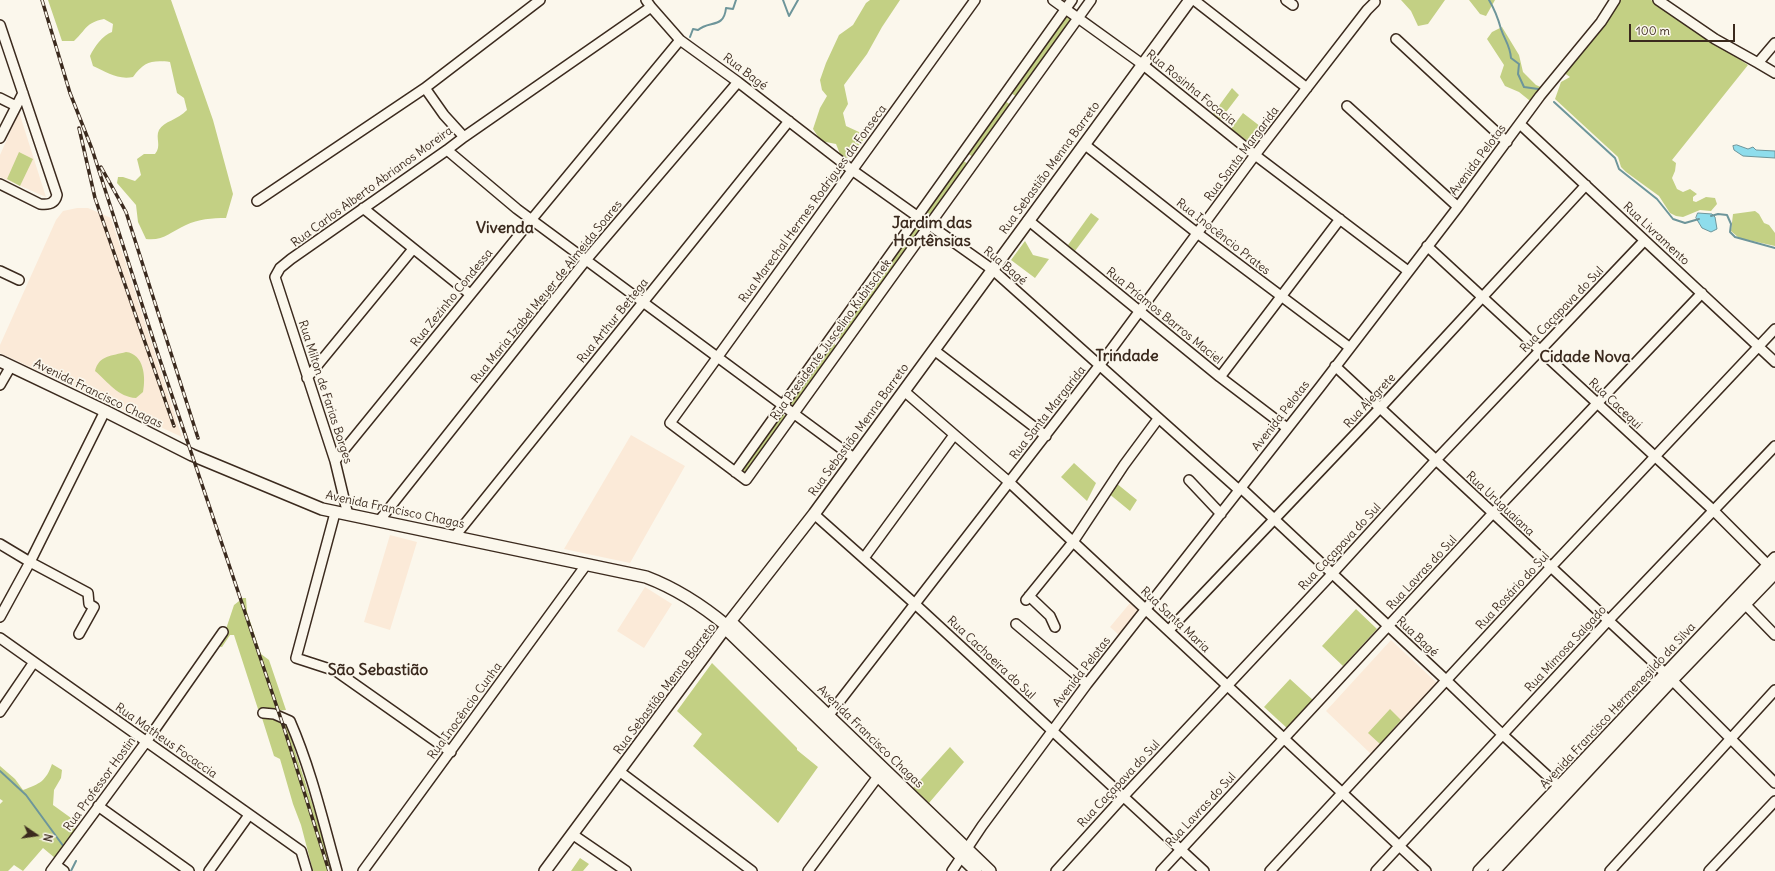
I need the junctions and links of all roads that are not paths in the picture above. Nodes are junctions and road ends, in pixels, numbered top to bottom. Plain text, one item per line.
1 (540, 0) edge
2 (975, 0) edge
3 (1053, 0) edge
4 (1072, 0) edge
5 (1091, 0) edge
6 (1190, 0) edge
7 (1194, 0) edge
8 (1615, 0) edge
9 (1658, 0) edge
10 (1375, 2) dead end
11 (649, 3) edge
12 (1065, 9) junction
13 (1078, 18) junction
14 (0, 25) edge
15 (1396, 39) dead end
16 (680, 40) junction
17 (1775, 43) edge
18 (1758, 63) junction
19 (1142, 64) junction
20 (1775, 73) edge
21 (738, 82) junction
22 (425, 88) junction
23 (1307, 88) junction
24 (23, 93) junction
25 (1004, 95) junction
26 (0, 98) edge
27 (1016, 103) junction
28 (16, 106) junction
29 (1347, 106) dead end
30 (789, 121) junction
31 (1520, 124) junction
32 (464, 137) junction
33 (0, 138) edge
34 (1507, 142) junction
35 (1084, 144) junction
36 (447, 150) junction
37 (962, 154) junction
38 (1255, 155) junction
39 (974, 162) junction
40 (852, 170) junction
41 (0, 184) edge
42 (1586, 185) junction
43 (256, 201) dead end
44 (1458, 207) junction
45 (364, 208) junction
46 (917, 216) junction
47 (532, 219) junction
48 (1340, 219) junction
49 (1028, 220) junction
50 (929, 223) junction
51 (1197, 234) junction
52 (1644, 241) junction
53 (1427, 246) junction
54 (413, 249) junction
55 (586, 260) junction
56 (993, 270) junction
57 (0, 271) edge
58 (1408, 271) junction
59 (275, 277) joint
60 (18, 280) dead end
61 (1702, 293) junction
62 (470, 294) junction
63 (1483, 297) junction
64 (1282, 298) junction
65 (643, 303) junction
66 (1139, 312) junction
67 (1775, 329) edge
68 (831, 337) junction
69 (842, 345) junction
70 (1758, 346) junction
71 (1349, 347) junction
72 (934, 350) junction
73 (1540, 350) junction
74 (717, 357) junction
75 (0, 361) edge
76 (1775, 362) edge
77 (11, 366) junction
78 (1099, 366) junction
79 (1335, 366) junction
80 (1220, 377) junction
81 (307, 378) junction
82 (0, 385) edge
83 (904, 391) junction
84 (1597, 404) junction
85 (783, 405) junction
86 (1380, 408) junction
87 (105, 411) junction
88 (794, 413) junction
89 (1158, 419) junction
90 (1287, 428) junction
91 (954, 435) junction
92 (1046, 436) junction
93 (1775, 446) edge
94 (1656, 457) junction
95 (854, 458) junction
96 (335, 461) junction
97 (1435, 461) junction
98 (735, 472) junction
99 (1189, 480) dead end
100 (1009, 482) junction
101 (1240, 489) junction
102 (1713, 510) junction
103 (335, 513) junction
104 (1494, 513) junction
105 (814, 514) junction
106 (1221, 514) junction
107 (348, 515) junction
108 (1274, 519) junction
109 (380, 521) junction
110 (455, 536) junction
111 (1073, 542) junction
112 (0, 544) edge
113 (864, 558) junction
114 (30, 562) junction
115 (586, 565) junction
116 (1773, 567) edge
117 (1550, 568) junction
118 (1332, 574) junction
119 (1742, 601) junction
120 (915, 604) junction
121 (1147, 610) junction
122 (0, 617) edge
123 (1608, 621) junction
124 (1016, 624) dead end
125 (728, 625) junction
126 (1388, 627) junction
127 (1055, 628) dead end
128 (1169, 630) junction
129 (223, 632) dead end
130 (79, 634) dead end
131 (1775, 635) edge
132 (0, 638) edge
133 (34, 662) junction
134 (1669, 677) junction
135 (1447, 681) junction
136 (1087, 684) junction
137 (1227, 685) junction
138 (1775, 690) edge
139 (0, 712) edge
140 (263, 713) dead end
141 (826, 718) junction
142 (1052, 731) junction
143 (1503, 735) junction
144 (1284, 738) junction
145 (1729, 738) junction
146 (146, 742) junction
147 (451, 752) junction
148 (620, 771) junction
149 (881, 772) junction
150 (1775, 783) edge
151 (1563, 791) junction
152 (1342, 792) junction
153 (1123, 797) junction
154 (1775, 801) edge
155 (98, 806) junction
156 (249, 815) junction
157 (572, 834) junction
158 (1399, 845) junction
159 (1180, 850) junction
160 (964, 852) junction
161 (53, 868) edge
162 (64, 871) edge
163 (189, 871) edge
164 (208, 871) edge
165 (307, 871) edge
166 (337, 871) edge
167 (363, 871) edge
168 (545, 871) edge
169 (626, 871) edge
170 (752, 871) edge
171 (808, 871) edge
172 (952, 871) edge
173 (976, 871) edge
174 (990, 871) edge
175 (1056, 871) edge
176 (1161, 871) edge
177 (1204, 871) edge
178 (1270, 871) edge
179 (1376, 871) edge
180 (1426, 871) edge
181 (1479, 871) edge
182 (1494, 871) edge
183 (1610, 871) edge
184 (1709, 871) edge

1 - 22 street
2 - 40 street, Rua Marechal Hermes Rodrigues da Fonseca
3 - 12 street, Rua Rosinha Focacia
4 - 12 street, Rua Presidente Juscelino Kubitschek
5 - 13 street, Rua Presidente Juscelino Kubitschek
6 - 19 main road, Rua Sebastião Menna Barreto
7 - 23 street
8 - 31 street, Avenida Pelotas
9 - 18 street
10 - 23 street, Rua Santa Margarida
11 - 16 street, Rua Bagé
11 - 32 street
12 - 13 street, Rua Rosinha Focacia
12 - 25 street, Rua Presidente Juscelino Kubitschek
13 - 19 street, Rua Rosinha Focacia
13 - 27 street, Rua Presidente Juscelino Kubitschek
14 - 24 street
15 - 34 street
16 - 21 street, Rua Bagé
16 - 47 street, Rua Zezinho Condessa
17 - 18 street
18 - 20 street
19 - 35 main road, Rua Sebastião Menna Barreto
19 - 38 street, Rua Rosinha Focacia
21 - 30 street, Rua Bagé
21 - 55 street, Rua Maria Izabel Meyer de Almeida Soares
22 - 32 street, Rua Carlos Alberto Abrianos Moreira
22 - 43 street
23 - 38 street, Rua Santa Margarida
24 - 28 street
24 - 41 street
25 - 27 street
25 - 37 street, Rua Presidente Juscelino Kubitschek
26 - 28 street
27 - 39 street, Rua Presidente Juscelino Kubitschek
28 - 33 street
29 - 44 street
30 - 40 street, Rua Bagé
30 - 65 street, Rua Arthur Bettega
31 - 34 street, Avenida Pelotas
31 - 42 street, Rua Livramento
32 - 36 street, Rua Carlos Alberto Abrianos Moreira
34 - 44 street, Avenida Pelotas
35 - 49 main road, Rua Sebastião Menna Barreto
35 - 51 street, Rua Inocêncio Prates
36 - 45 street, Rua Carlos Alberto Abrianos Moreira
36 - 47 street
37 - 39 street
37 - 46 street, Rua Presidente Juscelino Kubitschek
38 - 48 street, Rua Rosinha Focacia
38 - 51 street, Rua Santa Margarida
39 - 50 street, Rua Presidente Juscelino Kubitschek
40 - 46 street, Rua Bagé
40 - 74 street, Rua Marechal Hermes Rodrigues da Fonseca
42 - 52 street, Rua Livramento
42 - 63 street, Rua Alegrete
44 - 53 street, Avenida Pelotas
45 - 54 street
45 - 59 street, Rua Carlos Alberto Abrianos Moreira
46 - 50 street, Rua Bagé
46 - 68 street, Rua Presidente Juscelino Kubitschek
47 - 55 street
47 - 62 street, Rua Zezinho Condessa
48 - 58 street, Rua Rosinha Focacia
48 - 64 street
49 - 56 main road, Rua Sebastião Menna Barreto
49 - 66 street, Rua Príamos Barros Maciel
50 - 56 street, Rua Bagé
50 - 69 street, Rua Presidente Juscelino Kubitschek
51 - 64 street, Rua Inocêncio Prates
51 - 66 street, Rua Santa Margarida
52 - 61 street, Rua Livramento
52 - 73 street, Rua Caçapava do Sul
53 - 58 street, Avenida Pelotas
53 - 63 street, Rua Cacequi
54 - 62 street
54 - 81 street
55 - 65 street
55 - 109 street, Rua Maria Izabel Meyer de Almeida Soares
56 - 72 main road, Rua Sebastião Menna Barreto
56 - 78 street, Rua Bagé
57 - 60 street
58 - 71 street, Avenida Pelotas
59 - 81 street, Rua Milton de Farias Borges
61 - 70 street, Rua Livramento
61 - 84 street, Rua Lavras do Sul
62 - 96 street, Rua Zezinho Condessa
63 - 73 street, Rua Cacequi
63 - 86 street, Rua Alegrete
64 - 71 street, Rua Inocêncio Prates
64 - 80 street
65 - 74 street
65 - 110 street, Rua Arthur Bettega
66 - 78 street, Rua Santa Margarida
66 - 80 street, Rua Príamos Barros Maciel
67 - 70 street, Rua Rosário do Sul
68 - 69 street
68 - 85 street, Rua Presidente Juscelino Kubitschek
69 - 88 street, Rua Presidente Juscelino Kubitschek
70 - 76 street, Rua Livramento
70 - 94 street, Rua Rosário do Sul
71 - 79 street, Avenida Pelotas
72 - 83 main road, Rua Sebastião Menna Barreto
72 - 92 street
73 - 84 street, Rua Cacequi
73 - 97 street, Rua Caçapava do Sul
74 - 85 street
74 - 98 street, Rua Marechal Hermes Rodrigues da Fonseca
75 - 77 main road, Avenida Francisco Chagas
77 - 82 street
77 - 87 main road, Avenida Francisco Chagas
78 - 89 street, Rua Bagé
78 - 92 street, Rua Santa Margarida
79 - 86 street, Rua Uruguaiana
79 - 90 street, Avenida Pelotas
80 - 90 street, Rua Príamos Barros Maciel
81 - 96 street, Rua Milton de Farias Borges
83 - 91 street, Rua Santa Maria
83 - 95 main road, Rua Sebastião Menna Barreto
84 - 94 street, Rua Cacequi
84 - 104 street, Rua Lavras do Sul
85 - 88 street
85 - 98 street, Rua Presidente Juscelino Kubitschek
86 - 97 street, Rua Uruguaiana
86 - 108 street, Rua Alegrete
87 - 103 main road, Avenida Francisco Chagas
87 - 114 street
88 - 95 street
88 - 98 street, Rua Presidente Juscelino Kubitschek
89 - 101 street, Rua Bagé
89 - 111 street
90 - 101 street, Avenida Pelotas
91 - 100 street, Rua Santa Maria
91 - 113 street
92 - 100 street, Rua Santa Margarida
93 - 102 street, Rua Mimosa Salgado
94 - 102 street, Rua Cacequi
94 - 117 street, Rua Rosário do Sul
95 - 105 main road, Rua Sebastião Menna Barreto
96 - 107 street, Rua Milton de Farias Borges
97 - 104 street, Rua Uruguaiana
97 - 118 street, Rua Caçapava do Sul
99 - 106 street
100 - 111 street, Rua Santa Maria
100 - 120 street, Rua Santa Margarida
101 - 106 street, Avenida Pelotas
101 - 108 street, Rua Bagé
102 - 116 street, Rua Cacequi
102 - 123 street, Rua Mimosa Salgado
103 - 107 main road, Avenida Francisco Chagas
103 - 147 street
104 - 117 street, Rua Uruguaiana
104 - 126 street, Rua Lavras do Sul
105 - 113 street, Rua Cachoeira do Sul
105 - 125 main road, Rua Sebastião Menna Barreto
106 - 121 street, Avenida Pelotas
107 - 109 main road, Avenida Francisco Chagas
108 - 118 street, Rua Bagé
108 - 128 street, Rua Alegrete
109 - 110 main road, Avenida Francisco Chagas
110 - 115 main road, Avenida Francisco Chagas
111 - 121 street, Rua Santa Maria
111 - 127 street
112 - 114 street
113 - 120 street, Rua Cachoeira do Sul
114 - 122 street
114 - 130 street
115 - 125 main road, Avenida Francisco Chagas
115 - 147 street, Rua Inocêncio Cunha
116 - 119 main road, Avenida Francisco Hermenegildo da Silva
117 - 123 street, Rua Uruguaiana
117 - 135 street, Rua Rosário do Sul
118 - 126 street, Rua Bagé
118 - 137 street, Rua Caçapava do Sul
119 - 131 street
119 - 134 main road, Avenida Francisco Hermenegildo da Silva
120 - 141 street, Rua Santa Margarida
120 - 142 street, Rua Cachoeira do Sul
121 - 128 street, Rua Santa Maria
121 - 136 street, Avenida Pelotas
123 - 134 street, Rua Uruguaiana
123 - 143 street, Rua Mimosa Salgado
124 - 136 street
125 - 141 main road, Avenida Francisco Chagas
125 - 148 main road, Rua Sebastião Menna Barreto
126 - 135 street, Rua Bagé
126 - 144 street, Rua Lavras do Sul
128 - 137 street, Rua Santa Maria
129 - 146 street, Rua Professor Hostin
132 - 133 street, Rua Matheus Focaccia
133 - 139 street
133 - 146 street, Rua Matheus Focaccia
134 - 145 street, Rua Uruguaiana
134 - 151 main road, Avenida Francisco Hermenegildo da Silva
135 - 143 street, Rua Bagé
135 - 152 street, Rua Rosário do Sul
136 - 142 street, Avenida Pelotas
137 - 144 street, Rua Santa Maria
137 - 153 street, Rua Caçapava do Sul
138 - 145 street
140 - 166 street
141 - 149 main road, Avenida Francisco Chagas
142 - 153 street, Rua Cachoeira do Sul
142 - 160 street, Avenida Pelotas
143 - 151 street, Rua Bagé
143 - 158 street, Rua Mimosa Salgado
144 - 152 street, Rua Santa Maria
144 - 159 street, Rua Lavras do Sul
145 - 150 street, Rua Uruguaiana
145 - 183 street
146 - 155 street, Rua Professor Hostin
146 - 156 street, Rua Matheus Focaccia
147 - 167 street, Rua Inocêncio Cunha
148 - 157 main road, Rua Sebastião Menna Barreto
148 - 170 street
149 - 160 main road, Avenida Francisco Chagas
149 - 171 street
151 - 181 main road, Avenida Francisco Hermenegildo da Silva
151 - 182 main road, Avenida Francisco Hermenegildo da Silva
152 - 158 street, Rua Santa Maria
152 - 178 street, Rua Rosário do Sul
153 - 159 street, Rua Cachoeira do Sul
153 - 175 street, Rua Caçapava do Sul
154 - 184 street
155 - 161 street, Rua Professor Hostin
155 - 163 street
156 - 164 street
156 - 165 street, Rua Matheus Focaccia
157 - 168 main road, Rua Sebastião Menna Barreto
157 - 169 street
158 - 179 street, Rua Mimosa Salgado
158 - 180 street, Rua Santa Maria
159 - 176 street, Rua Lavras do Sul
159 - 177 street, Rua Cachoeira do Sul
160 - 172 street, Avenida Pelotas
160 - 173 main road, Avenida Francisco Chagas
160 - 174 main road, Avenida Francisco Chagas
161 - 162 street

